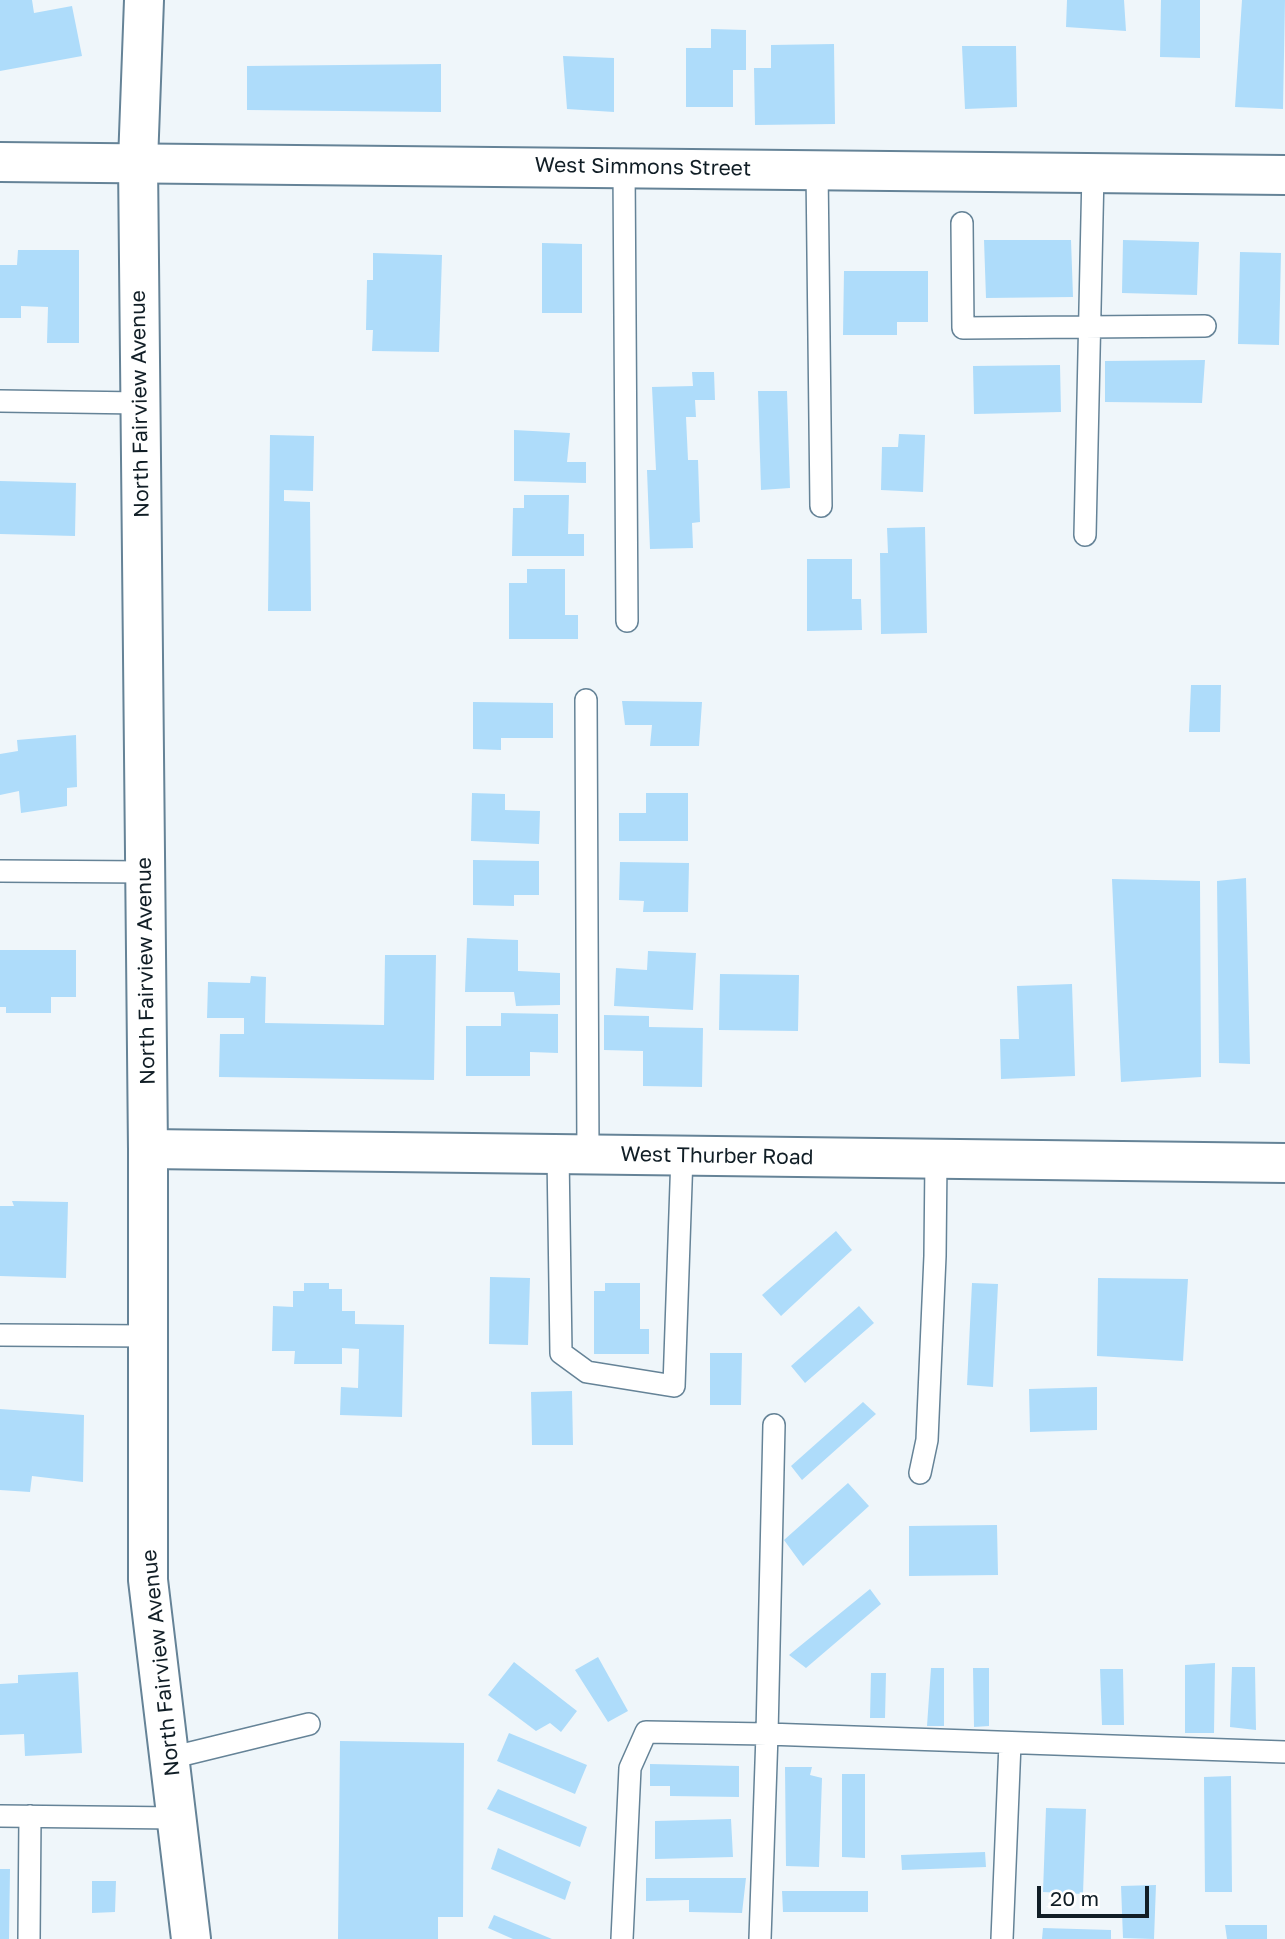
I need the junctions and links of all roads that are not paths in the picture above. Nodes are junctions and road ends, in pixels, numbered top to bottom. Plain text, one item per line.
1 (144, 0) edge
2 (0, 162) edge
3 (138, 162) junction
4 (624, 167) junction
5 (817, 169) junction
6 (1093, 172) junction
7 (1285, 175) edge
8 (962, 223) dead end
9 (1205, 326) dead end
10 (1089, 329) junction
11 (0, 401) edge
12 (140, 403) junction
13 (821, 506) dead end
14 (1085, 534) dead end
15 (627, 621) dead end
16 (586, 700) dead end
17 (0, 871) edge
18 (146, 872) junction
19 (148, 1149) junction
20 (573, 1154) junction
21 (682, 1155) junction
22 (936, 1158) junction
23 (1285, 1163) edge
24 (0, 1335) edge
25 (148, 1336) junction
26 (774, 1425) dead end
27 (920, 1473) dead end
28 (309, 1724) dead end
29 (767, 1734) junction
30 (1010, 1743) junction
31 (1285, 1752) edge
32 (170, 1758) junction
33 (0, 1816) edge
34 (30, 1816) junction
35 (176, 1818) junction
36 (29, 1939) edge
37 (191, 1939) edge
38 (622, 1939) edge
39 (760, 1939) edge
40 (1002, 1939) edge

1 - 3 street, North Fairview Avenue
2 - 3 street, West Simmons Street
3 - 4 street, West Simmons Street
3 - 12 street, North Fairview Avenue
4 - 5 street, West Simmons Street
4 - 15 lane
5 - 6 street, West Simmons Street
5 - 13 lane
6 - 7 street, West Simmons Street
6 - 10 lane
8 - 10 lane
9 - 10 lane
10 - 14 lane
11 - 12 lane
12 - 18 street, North Fairview Avenue
16 - 20 lane
17 - 18 lane
18 - 19 street, North Fairview Avenue
19 - 20 street, West Thurber Road
19 - 25 street, North Fairview Avenue
20 - 21 street, West Thurber Road
20 - 21 lane
21 - 22 street, West Thurber Road
22 - 23 street, West Thurber Road
22 - 27 lane
24 - 25 lane
25 - 32 street, North Fairview Avenue
26 - 29 lane
28 - 32 lane
29 - 30 lane
29 - 38 lane
29 - 39 lane
30 - 31 lane
30 - 40 lane
32 - 35 street, North Fairview Avenue
33 - 34 lane
34 - 35 lane
34 - 36 lane
35 - 37 street, North Fairview Avenue

